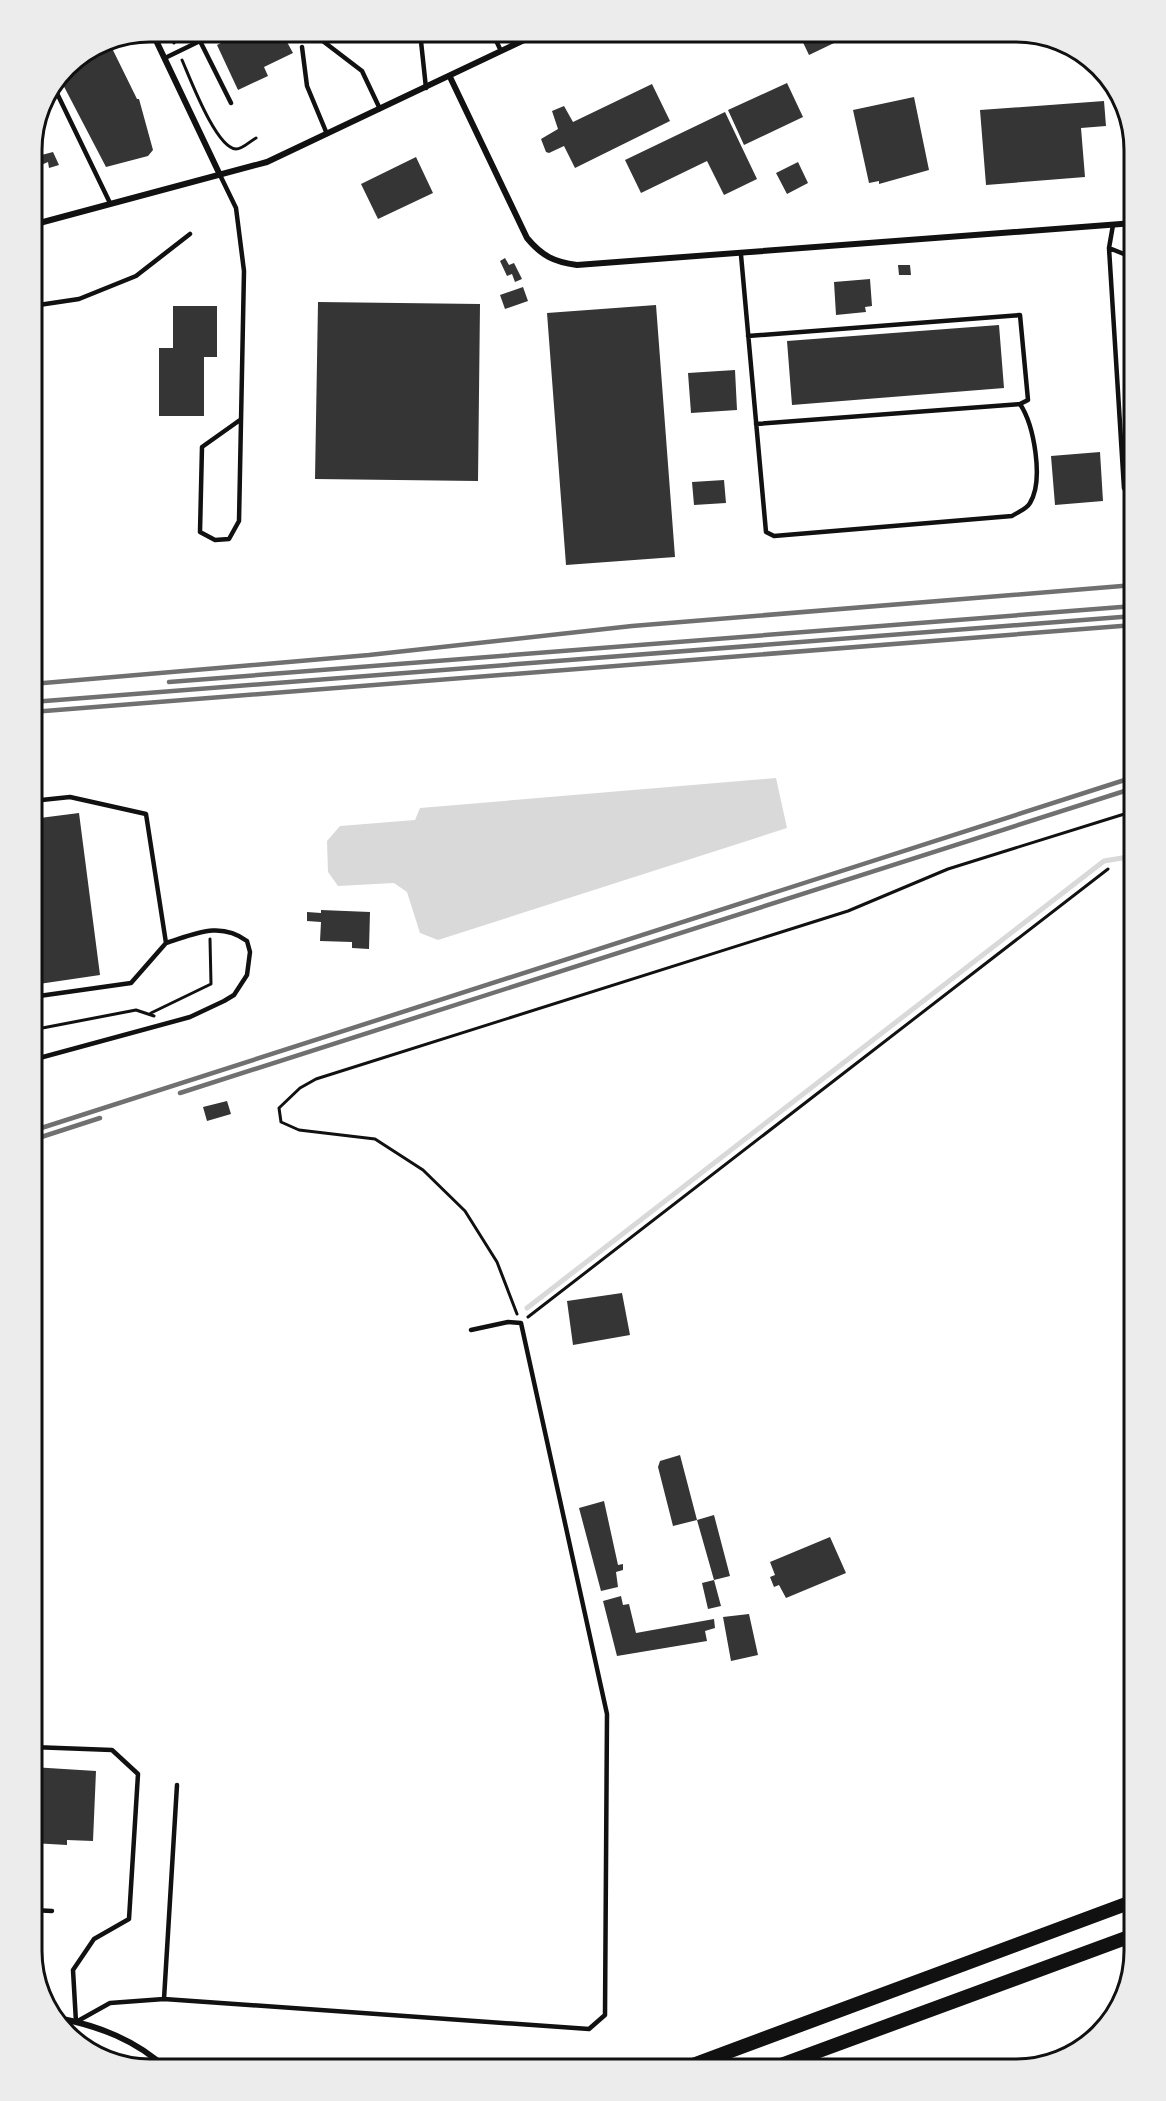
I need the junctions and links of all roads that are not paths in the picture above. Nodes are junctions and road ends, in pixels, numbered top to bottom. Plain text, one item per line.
1 (157, 42) edge
2 (198, 42) edge
3 (200, 42) edge
4 (321, 42) edge
5 (421, 42) edge
6 (497, 42) edge
7 (520, 42) edge
8 (302, 46) dead end
9 (501, 51) junction
10 (165, 58) junction
11 (450, 77) junction
12 (426, 88) junction
13 (57, 95) edge
14 (231, 103) dead end
15 (380, 109) junction
16 (327, 134) junction
17 (220, 175) junction
18 (110, 203) junction
19 (42, 222) edge
20 (1124, 224) edge
21 (1113, 225) junction
22 (190, 234) dead end
23 (1109, 248) junction
24 (1124, 254) edge
25 (741, 255) junction
26 (42, 305) edge
27 (748, 336) junction
28 (1020, 404) junction
29 (240, 420) junction
30 (756, 424) junction
31 (1124, 488) edge
32 (42, 800) edge
33 (166, 943) junction
34 (42, 996) edge
35 (42, 1057) edge
36 (471, 1330) dead end
37 (42, 1747) edge
38 (177, 1785) dead end
39 (1124, 1905) edge
40 (42, 1910) edge
41 (52, 1911) dead end
42 (1124, 1939) edge
43 (164, 1999) junction
44 (67, 2020) edge
45 (76, 2022) junction
46 (153, 2059) edge
47 (709, 2059) edge
48 (797, 2059) edge

1 - 10 street
2 - 10 lane
3 - 14 lane
4 - 15 lane
5 - 12 lane
6 - 9 lane
7 - 9 street
8 - 16 lane
9 - 11 street
10 - 17 street
11 - 12 street
11 - 25 street
12 - 15 street
13 - 18 lane
15 - 16 street
16 - 17 street
17 - 18 street
17 - 29 lane
18 - 19 street
20 - 21 street
21 - 23 lane
21 - 25 street
22 - 26 lane
23 - 24 lane
23 - 31 lane
25 - 27 lane
27 - 28 lane
27 - 30 lane
28 - 30 lane
28 - 30 lane
29 - 29 lane
32 - 33 lane
33 - 34 lane
33 - 35 lane
36 - 43 lane
37 - 45 lane
38 - 43 lane
39 - 47 main road
40 - 41 lane
42 - 48 main road
43 - 45 lane
44 - 45 street
45 - 46 street

